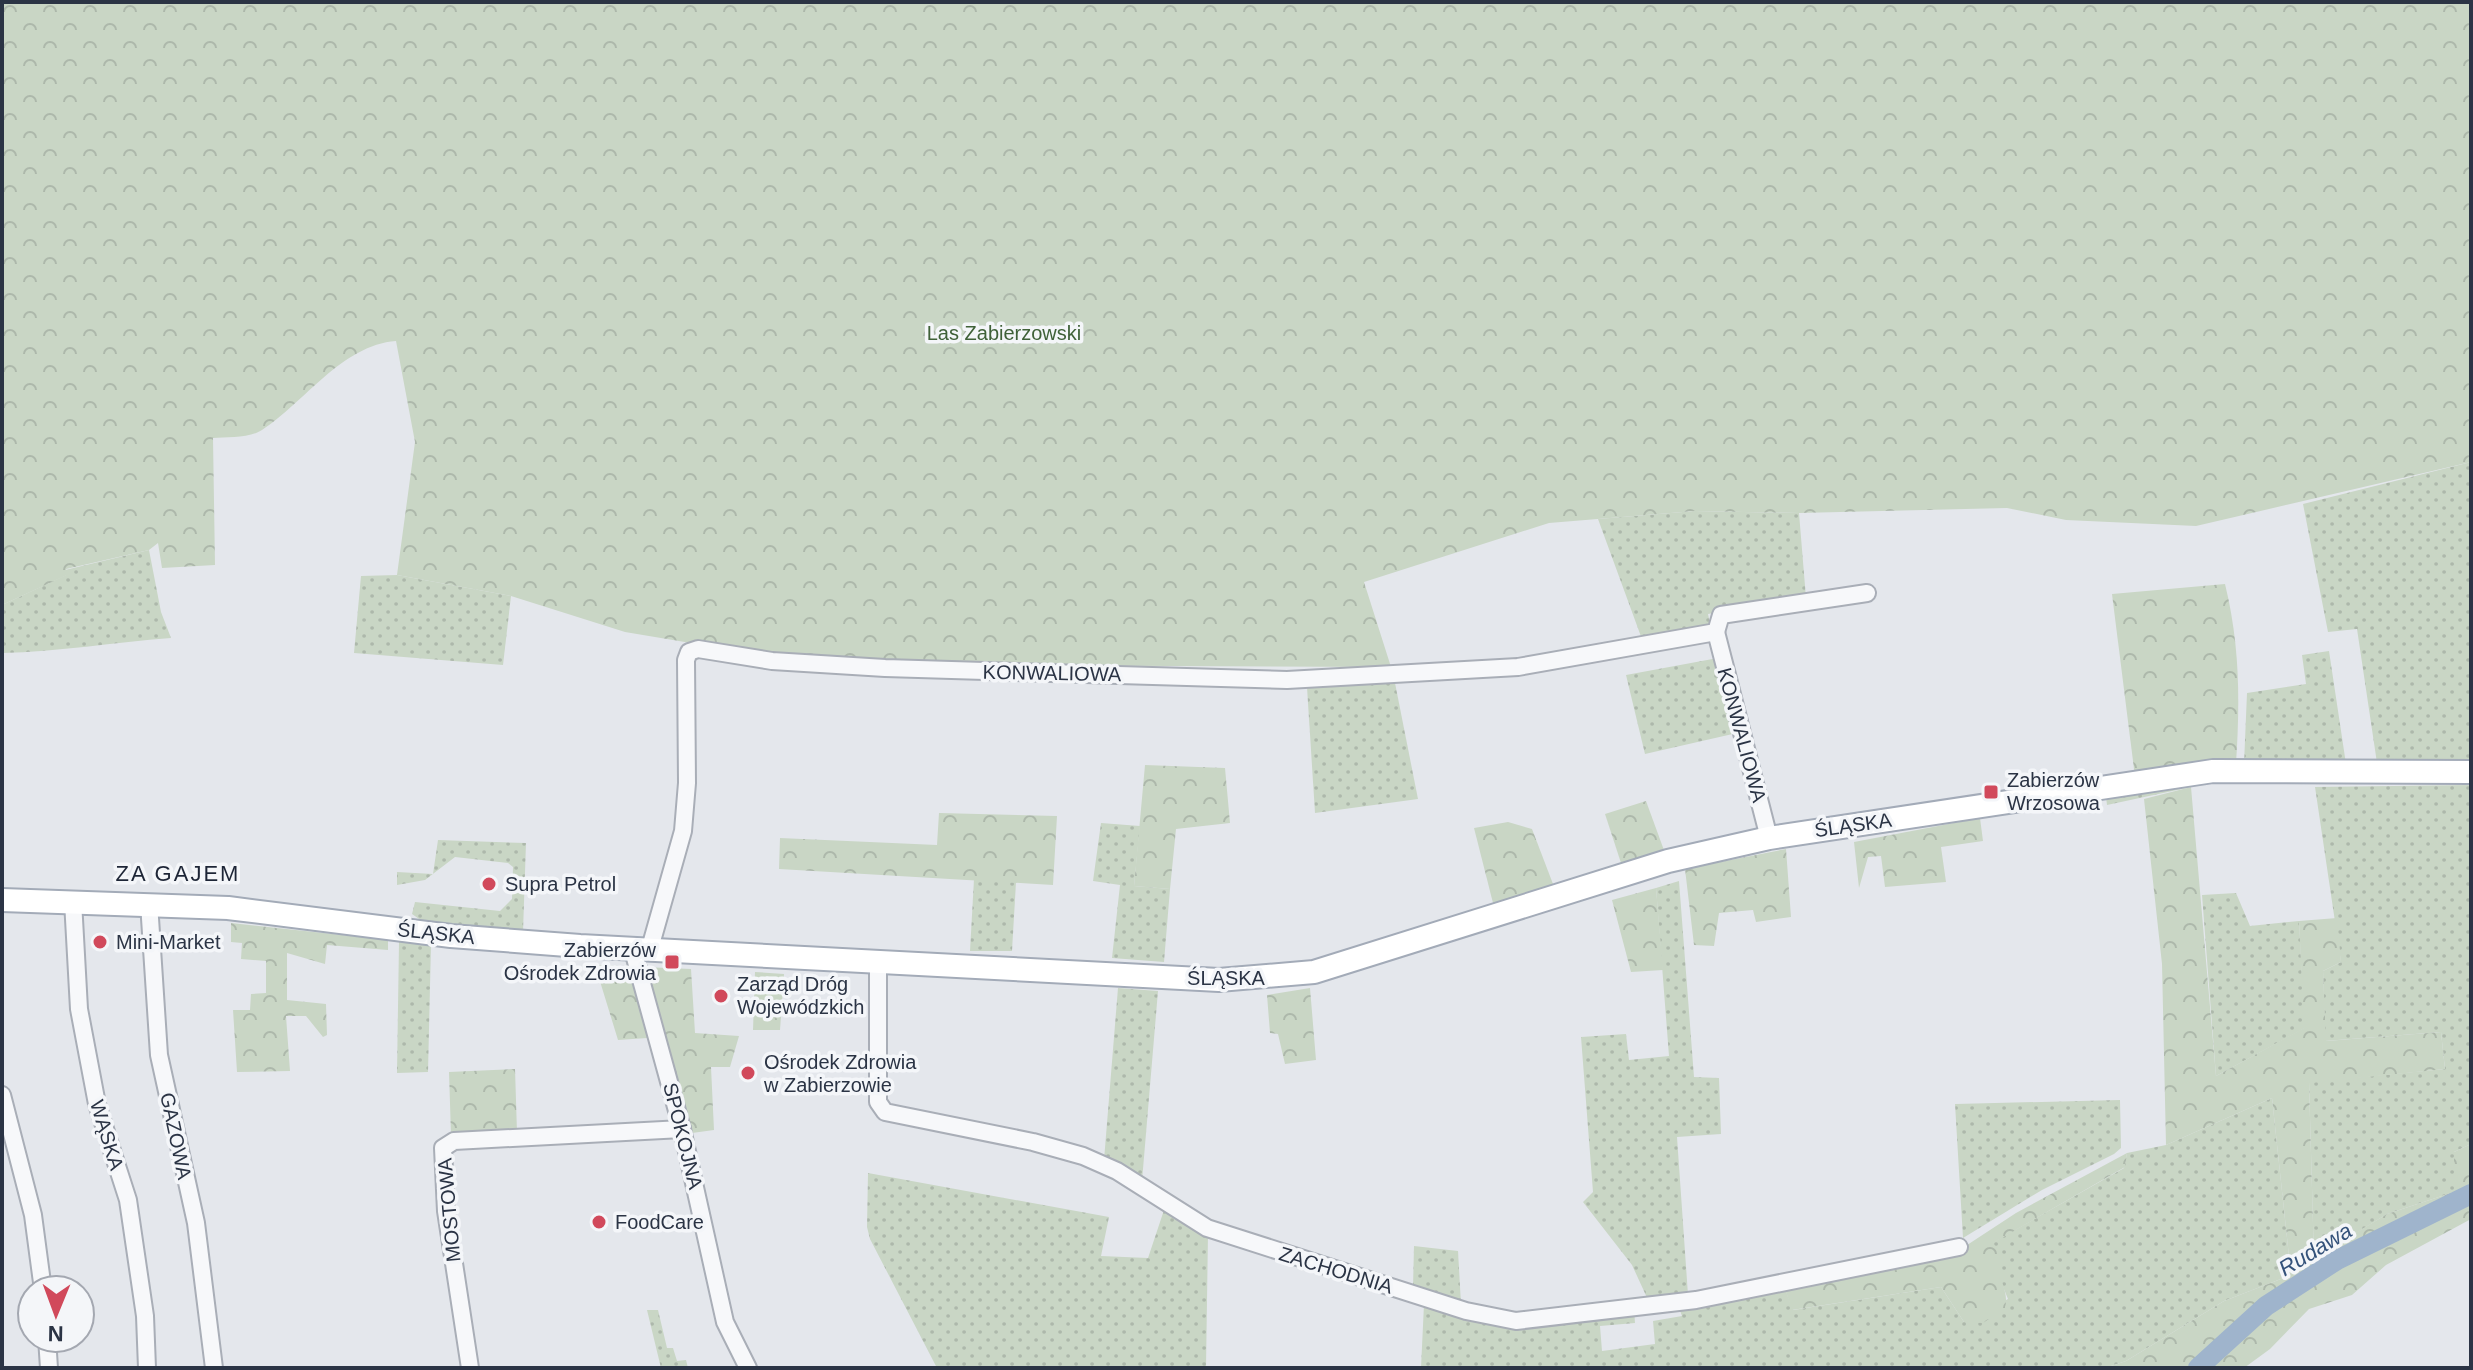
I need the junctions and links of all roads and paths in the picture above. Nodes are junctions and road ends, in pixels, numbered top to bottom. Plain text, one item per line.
1 (1867, 593) dead end
2 (1716, 632) junction
3 (2471, 772) edge
4 (1769, 838) junction
5 (2, 900) edge
6 (73, 901) junction
7 (149, 903) junction
8 (641, 948) junction
9 (878, 961) junction
10 (2, 1095) edge
11 (682, 1129) junction
12 (1959, 1247) dead end
13 (41, 1274) edge
14 (147, 1368) edge
15 (214, 1368) edge
16 (470, 1368) edge
17 (748, 1368) edge

1 - 2 street, KONWALIOWA
2 - 4 street, KONWALIOWA
2 - 8 street, KONWALIOWA
3 - 4 main road, ŚLĄSKA
4 - 9 main road, ŚLĄSKA
5 - 6 main road, ŚLĄSKA
6 - 7 main road, ŚLĄSKA
6 - 14 street, WĄSKA
7 - 8 main road, ŚLĄSKA
7 - 15 street, GAZOWA
8 - 9 main road, ŚLĄSKA
8 - 11 street, SPOKOJNA
9 - 12 street, ZACHODNIA
10 - 13 street
11 - 16 street, MOSTOWA
11 - 17 street, SPOKOJNA

